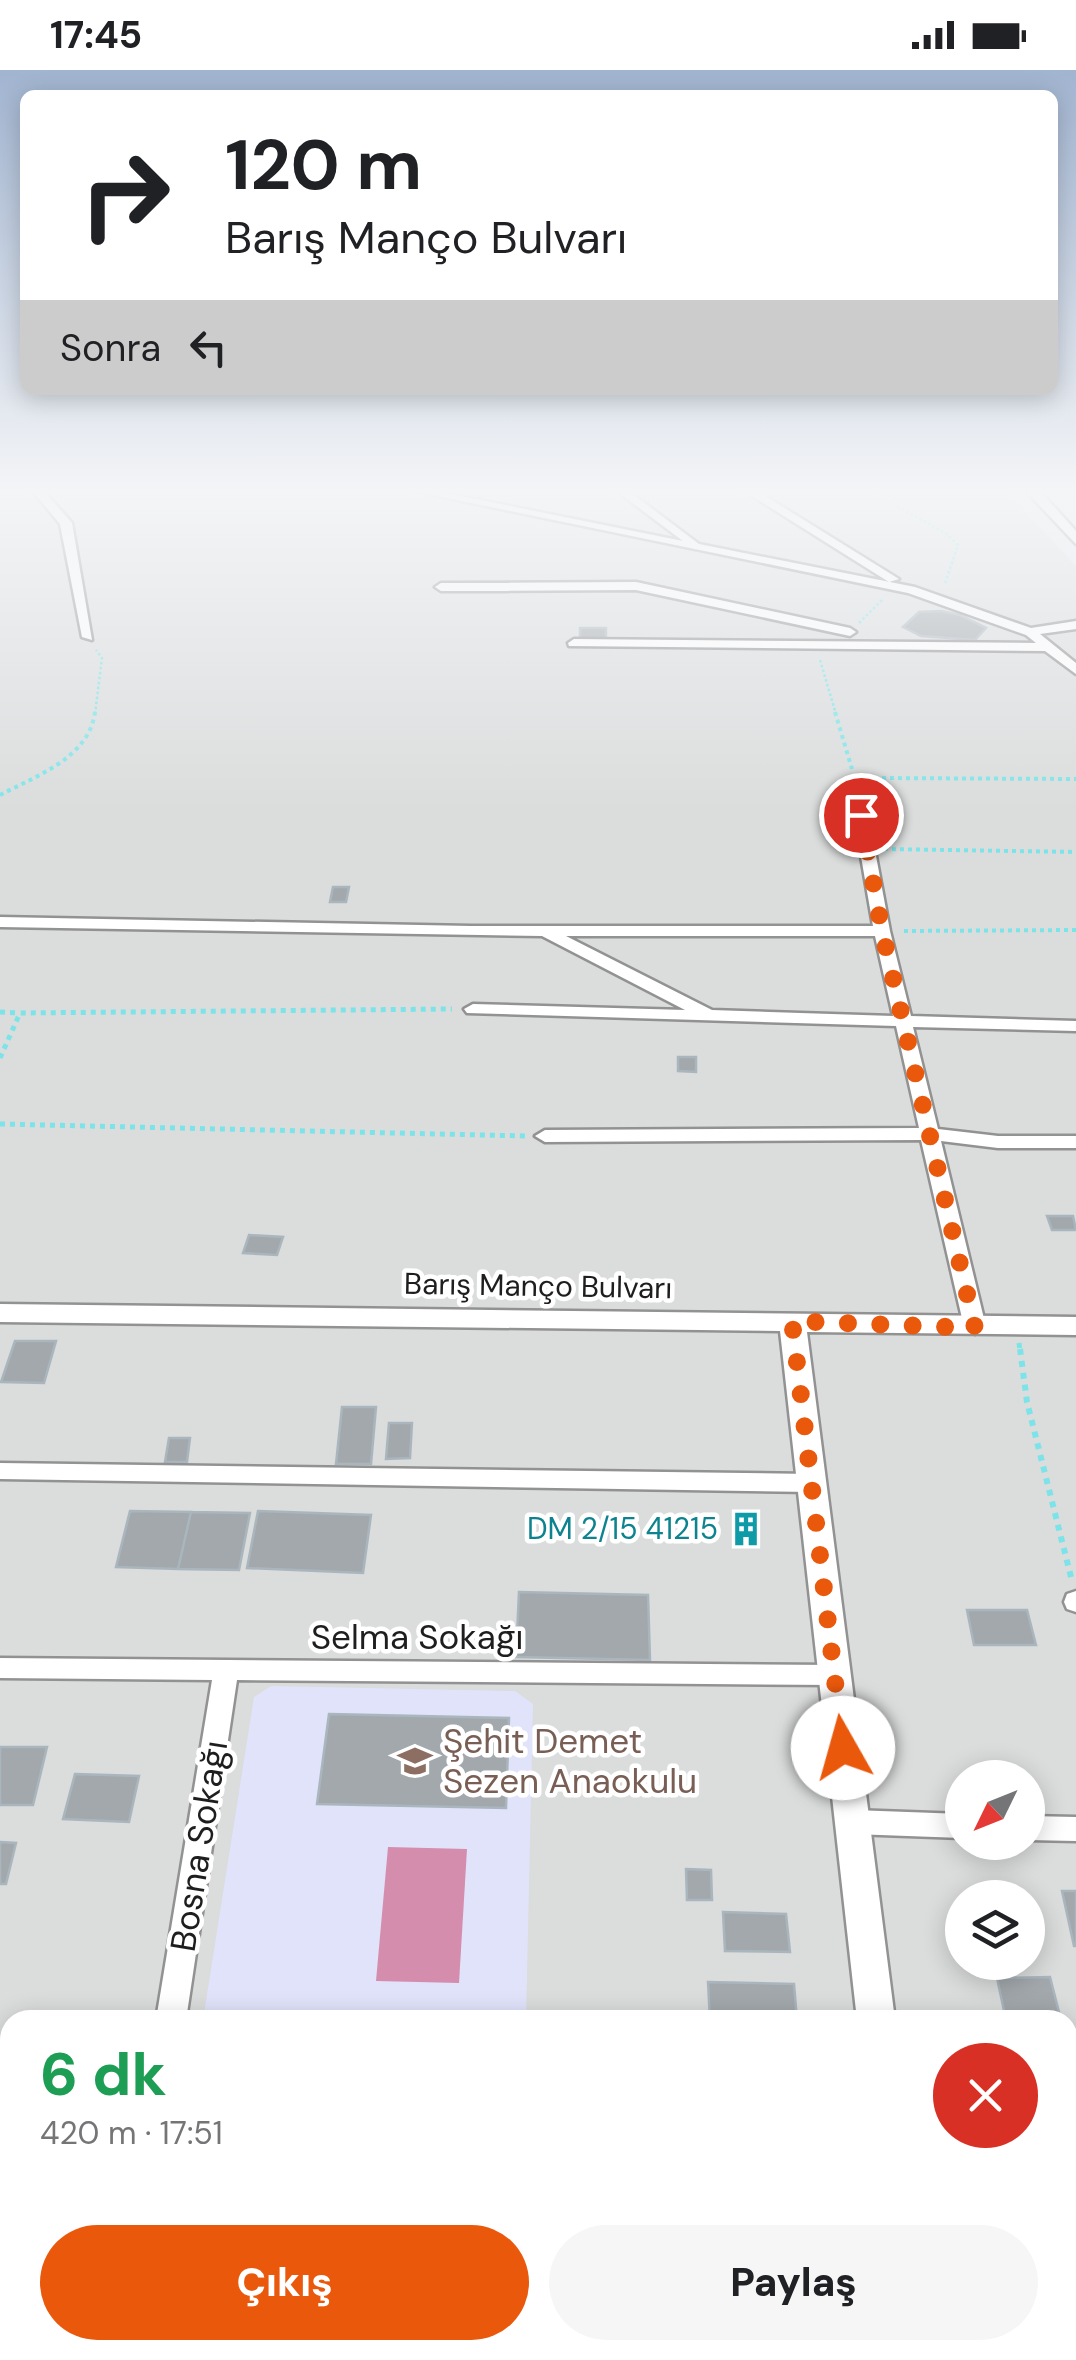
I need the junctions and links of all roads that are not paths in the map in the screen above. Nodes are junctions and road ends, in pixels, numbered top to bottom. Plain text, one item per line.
1 (80, 596) edge
2 (682, 596) edge
3 (933, 596) edge
4 (1076, 626) edge
5 (850, 632) road end
6 (1030, 632) junction
7 (88, 637) road end
8 (574, 643) dead end
9 (1051, 647) junction
10 (1076, 670) edge
11 (855, 780) road end
12 (0, 922) edge
13 (542, 930) junction
14 (882, 931) junction
15 (473, 1009) road end
16 (710, 1016) junction
17 (904, 1023) junction
18 (1076, 1026) edge
19 (930, 1134) junction
20 (545, 1136) road end
21 (1076, 1142) edge
22 (0, 1313) edge
23 (792, 1321) junction
24 (1076, 1326) edge
25 (975, 1328) junction
26 (0, 1471) edge
27 (811, 1483) junction
28 (0, 1668) edge
29 (226, 1671) junction
30 (834, 1675) junction
31 (853, 1822) junction
32 (945, 1825) edge
33 (1045, 1828) edge
34 (1076, 1829) edge
35 (173, 2010) edge
36 (875, 2010) edge

1 - 7 street
2 - 5 street
3 - 6 street
4 - 6 street
6 - 9 street
8 - 9 street
9 - 10 street
11 - 14 street
12 - 13 street
13 - 14 street
13 - 16 street
14 - 17 street
15 - 16 street
16 - 17 street
17 - 18 street
17 - 19 street
19 - 20 street
19 - 21 street
19 - 25 street
22 - 23 street, Barış Manço Bulvarı
23 - 25 street, Barış Manço Bulvarı
23 - 27 street
24 - 25 street, Barış Manço Bulvarı
26 - 27 street
27 - 30 street
28 - 29 street, Selma Sokağı
29 - 30 street, Selma Sokağı
29 - 35 street, Bosna Sokağı
30 - 31 street
31 - 32 street
31 - 36 street
33 - 34 street

